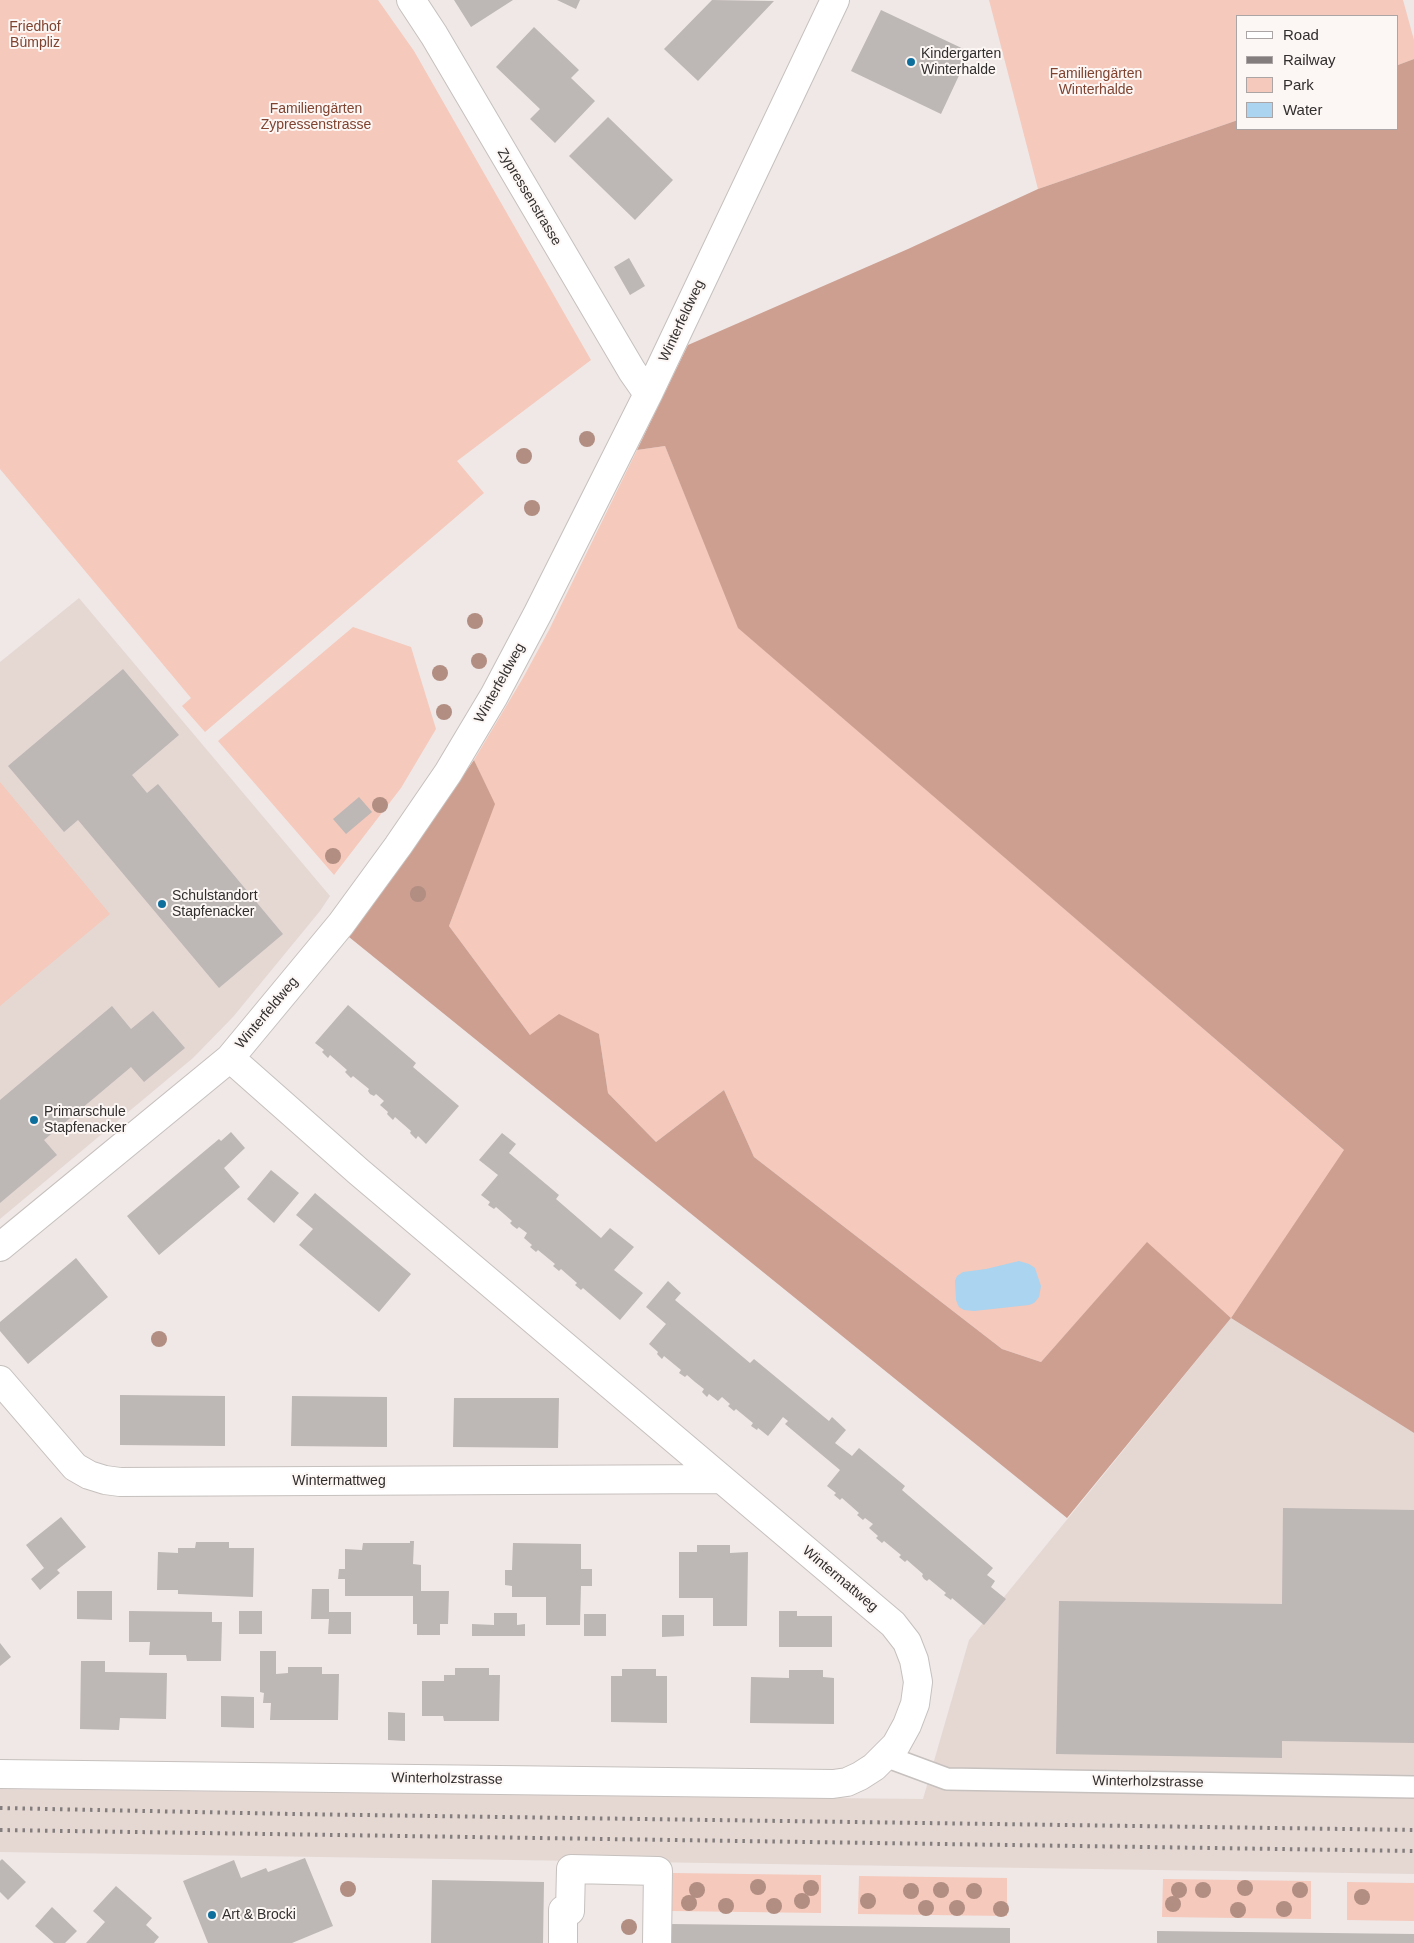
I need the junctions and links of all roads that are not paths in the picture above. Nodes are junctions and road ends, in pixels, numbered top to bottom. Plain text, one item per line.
1 (411, 0) edge
2 (835, 0) edge
3 (648, 394) junction
4 (230, 1058) junction
5 (0, 1247) edge
6 (0, 1380) edge
7 (722, 1479) junction
8 (915, 1704) joint
9 (886, 1756) junction
10 (0, 1774) edge
11 (1414, 1787) edge
12 (563, 1943) edge
13 (657, 1943) edge

1 - 3 street, Zypressenstrasse
2 - 3 street, Winterfeldweg
3 - 4 street, Winterfeldweg
4 - 5 street, Winterfeldweg
4 - 7 street, Wintermattweg
6 - 7 street, Wintermattweg
7 - 8 street, Wintermattweg
8 - 9 street, Winterholzstrasse
9 - 10 street, Winterholzstrasse
9 - 11 lane, Winterholzstrasse
12 - 13 street

